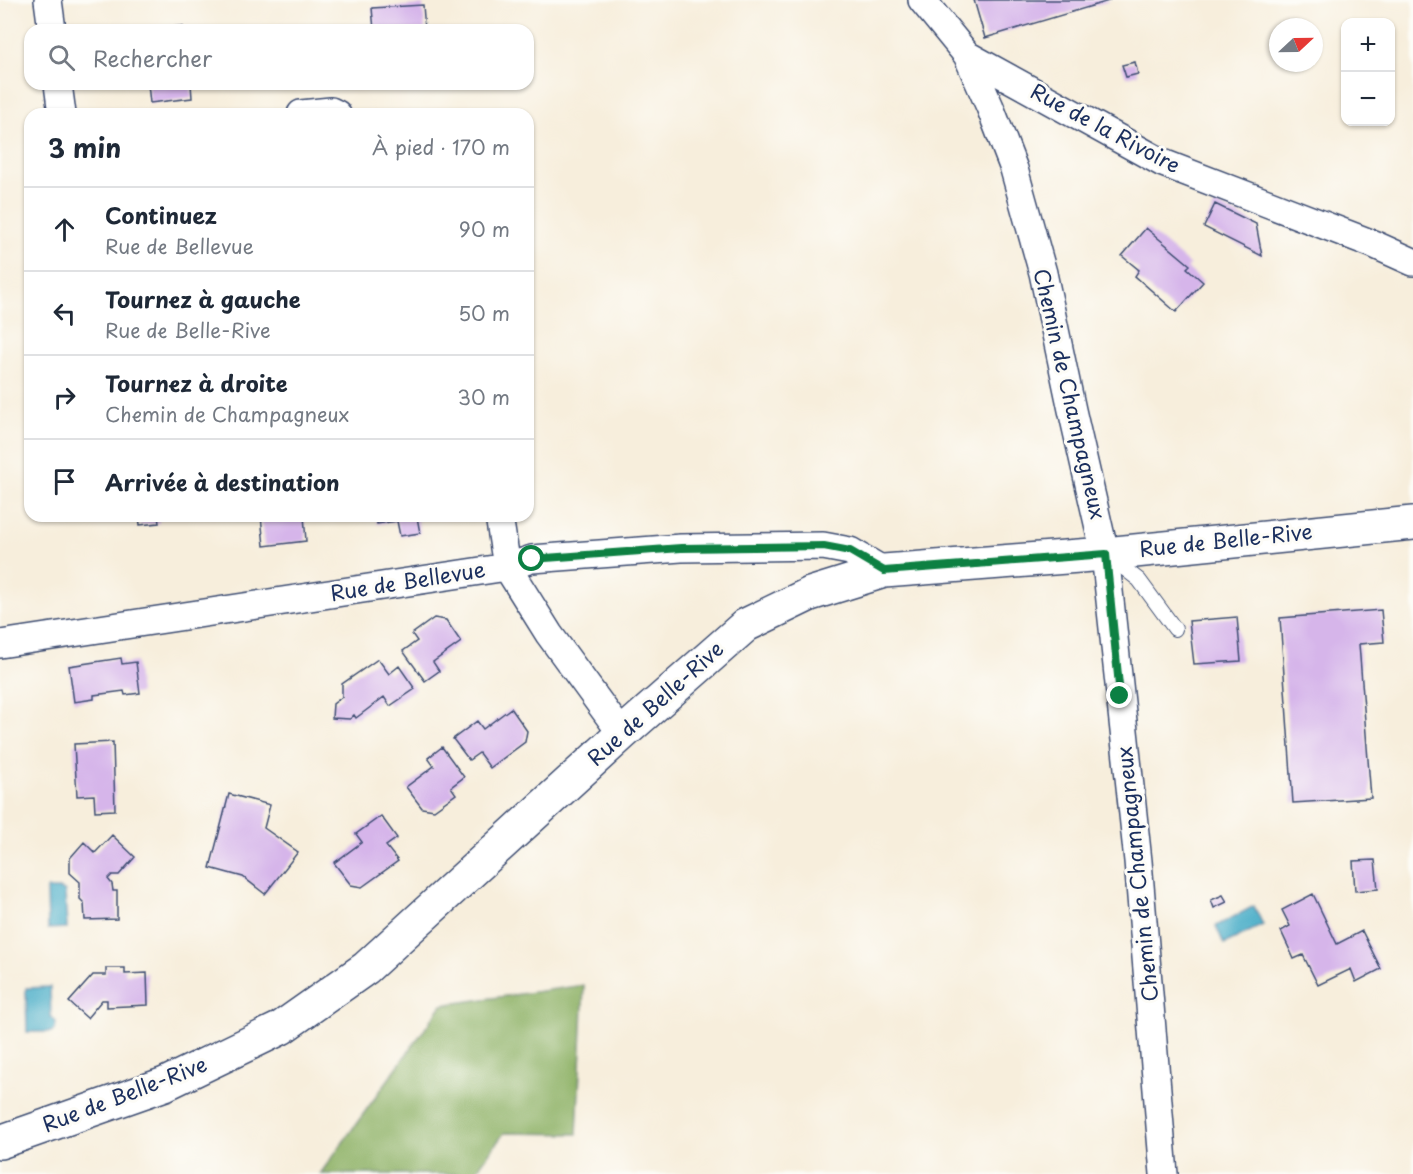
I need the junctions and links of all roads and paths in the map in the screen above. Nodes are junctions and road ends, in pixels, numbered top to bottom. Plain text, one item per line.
1 (48, 0) edge
2 (922, 0) edge
3 (51, 24) edge
4 (967, 55) junction
5 (59, 90) edge
6 (61, 108) edge
7 (1413, 262) edge
8 (500, 522) edge
9 (1413, 523) edge
10 (1106, 554) junction
11 (507, 567) junction
12 (884, 571) junction
13 (1175, 629) dead end
14 (0, 644) edge
15 (622, 734) junction
16 (0, 1142) edge
17 (1164, 1174) edge

1 - 3 street
2 - 4 street, Rue de la Rivoire
4 - 7 street, Rue de la Rivoire
4 - 10 street, Chemin de Champagneux
5 - 6 street
8 - 11 street
9 - 10 street, Rue de Belle-Rive
10 - 12 street, Rue de Belle-Rive
10 - 13 lane
10 - 17 street, Chemin de Champagneux
11 - 12 street, Rue de Bellevue
11 - 14 street, Rue de Bellevue
11 - 15 street
12 - 15 street, Rue de Belle-Rive
15 - 16 street, Rue de Belle-Rive

